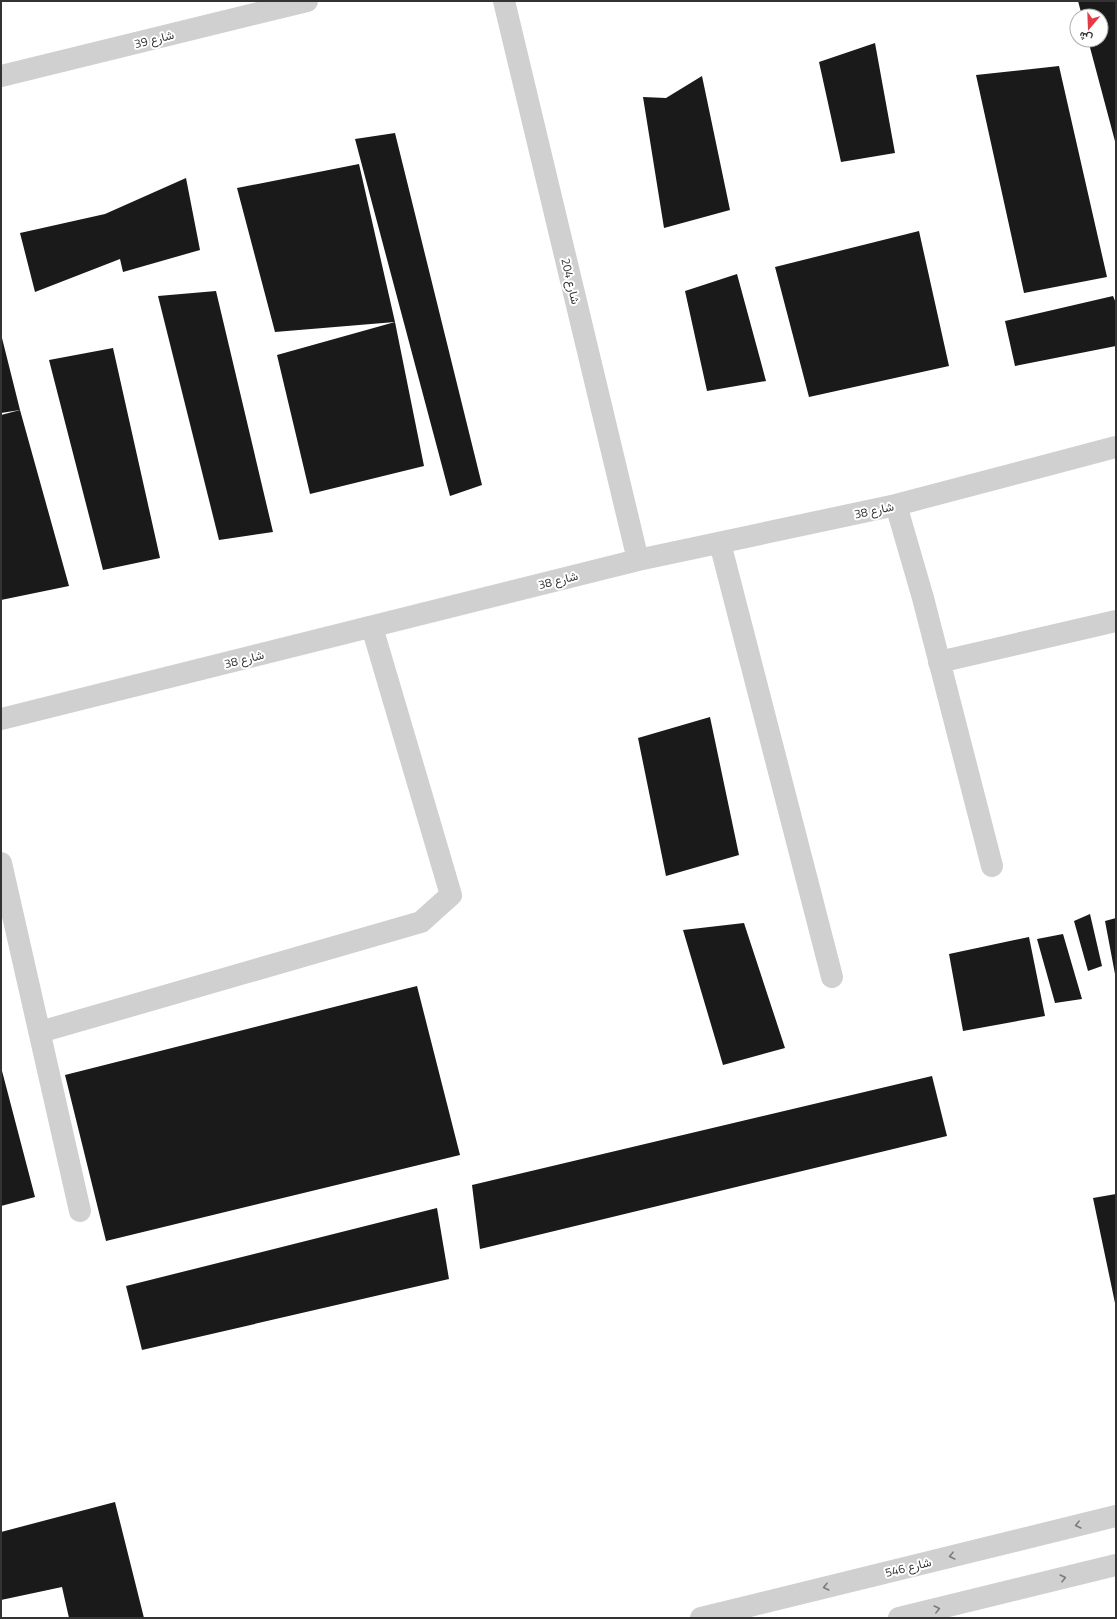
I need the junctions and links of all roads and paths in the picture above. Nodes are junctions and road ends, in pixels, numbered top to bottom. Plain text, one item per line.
1 (307, 1) edge
2 (504, 1) edge
3 (1, 76) edge
4 (1116, 447) edge
5 (896, 505) junction
6 (720, 543) junction
7 (638, 560) junction
8 (1116, 621) edge
9 (372, 627) junction
10 (939, 662) junction
11 (1, 719) edge
12 (1, 863) edge
13 (992, 866) dead end
14 (832, 977) dead end
15 (40, 1032) junction
16 (80, 1211) dead end
17 (1116, 1516) edge
18 (1116, 1565) edge
19 (701, 1618) edge
20 (899, 1618) edge

1 - 3 street, شارع 39
2 - 7 street, شارع 204
4 - 5 street, شارع 38
5 - 6 street, شارع 38
5 - 10 street
6 - 7 street, شارع 38
6 - 14 street
7 - 9 street, شارع 38
8 - 10 street
9 - 11 street, شارع 38
9 - 15 street
10 - 13 street
12 - 15 street
15 - 16 street
17 -> 19 street, شارع 546
20 -> 18 street

